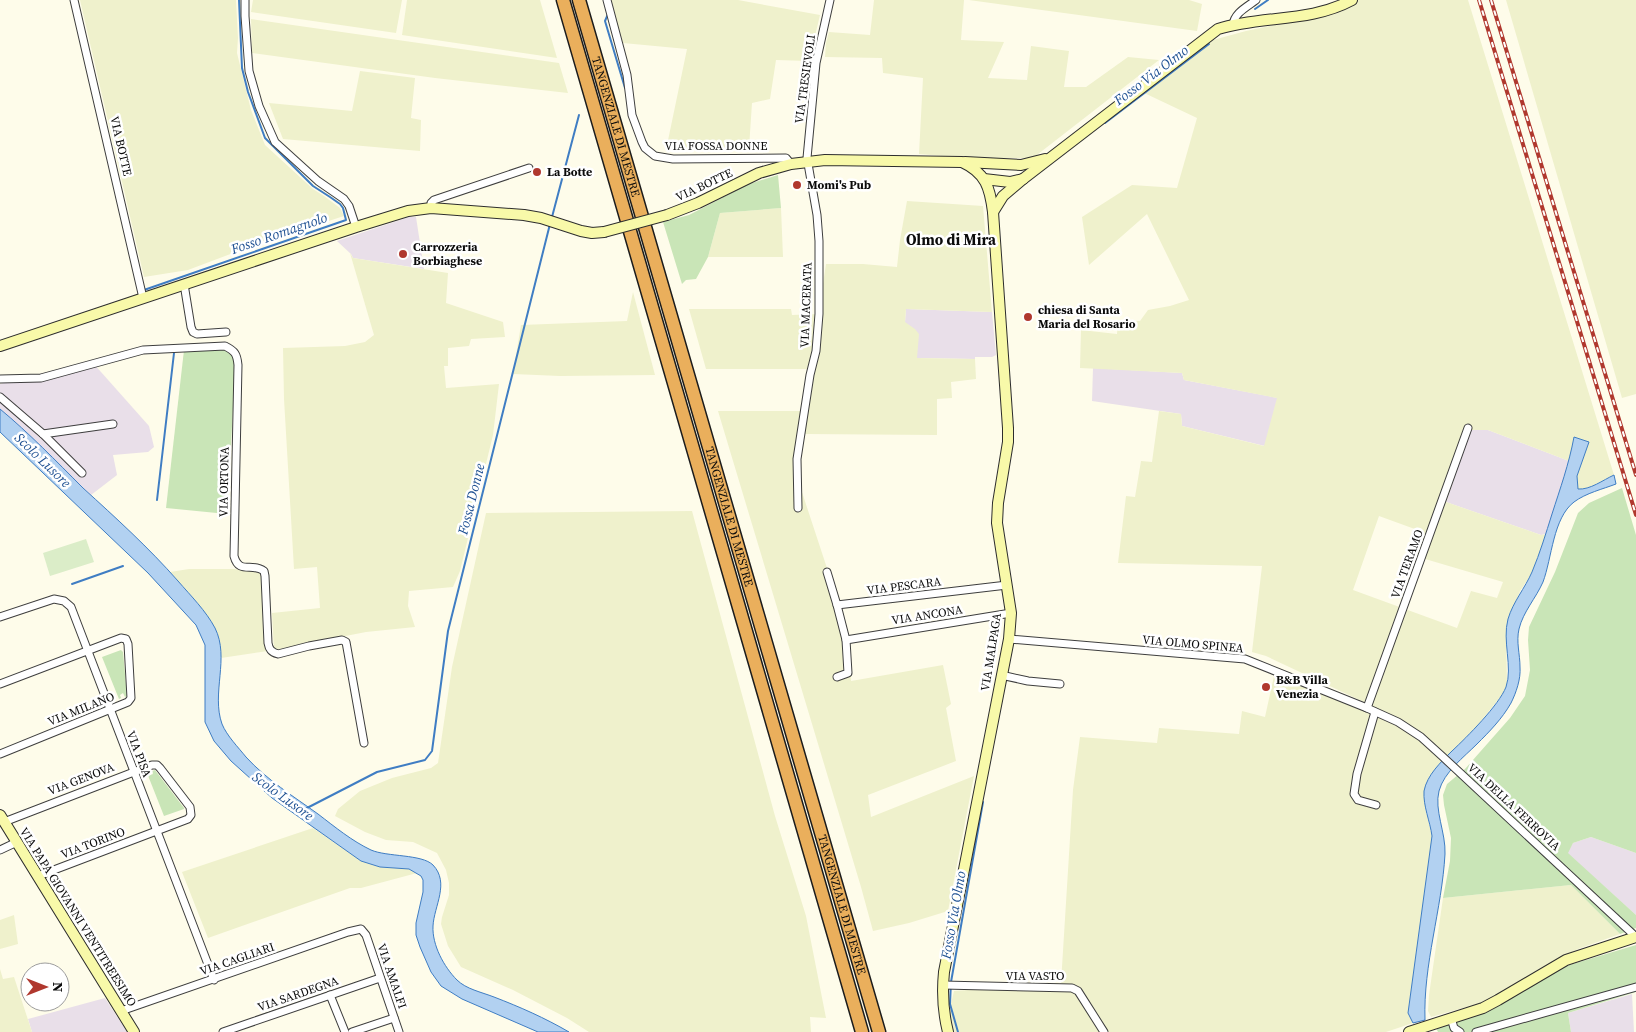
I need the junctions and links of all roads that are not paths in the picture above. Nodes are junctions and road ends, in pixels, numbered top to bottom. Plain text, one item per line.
1 (74, 0) edge
2 (245, 0) edge
3 (563, 0) edge
4 (579, 0) edge
5 (830, 0) edge
6 (1256, 0) edge
7 (1352, 0) edge
8 (607, 2) edge
9 (1232, 24) junction
10 (1050, 157) junction
11 (807, 161) junction
12 (962, 162) junction
13 (792, 164) junction
14 (1003, 164) junction
15 (529, 168) dead end
16 (984, 179) junction
17 (1023, 179) junction
18 (431, 208) junction
19 (993, 212) junction
20 (356, 227) junction
21 (184, 284) junction
22 (143, 298) junction
23 (226, 332) dead end
24 (0, 346) edge
25 (0, 379) edge
26 (0, 397) edge
27 (113, 424) dead end
28 (1468, 428) dead end
29 (43, 434) junction
30 (82, 473) dead end
31 (798, 508) dead end
32 (827, 572) dead end
33 (1007, 585) junction
34 (837, 605) junction
35 (1011, 612) junction
36 (0, 617) edge
37 (1009, 639) junction
38 (846, 640) junction
39 (87, 650) junction
40 (1002, 675) junction
41 (837, 677) dead end
42 (0, 684) edge
43 (1060, 684) dead end
44 (1367, 708) junction
45 (110, 710) junction
46 (1375, 712) junction
47 (364, 743) dead end
48 (0, 754) edge
49 (133, 771) junction
50 (1376, 805) dead end
51 (2, 818) edge
52 (156, 831) junction
53 (17, 842) junction
54 (0, 850) edge
55 (38, 876) junction
56 (361, 929) joint
57 (1636, 937) edge
58 (380, 978) junction
59 (214, 980) junction
60 (948, 986) junction
61 (1636, 987) edge
62 (330, 995) junction
63 (121, 1012) junction
64 (394, 1018) junction
65 (1451, 1018) junction
66 (1411, 1031) edge
67 (134, 1032) edge
68 (223, 1032) edge
69 (345, 1032) edge
70 (352, 1032) edge
71 (399, 1032) edge
72 (862, 1032) edge
73 (879, 1032) edge
74 (948, 1032) edge
75 (1104, 1032) edge
76 (1460, 1032) edge
77 (1476, 1032) edge

1 - 22 street, VIA BOTTE
2 - 20 street
3 - 72 highway, TANGENZIALE DI MESTRE
4 - 73 highway, TANGENZIALE DI MESTRE
5 - 11 street, VIA TRESIEVOLI
6 - 9 street
7 - 9 street
8 - 13 street, VIA FOSSA DONNE
9 - 10 street
10 - 14 street
10 - 17 street
11 - 12 street, VIA BOTTE
11 - 13 street, VIA BOTTE
11 - 31 street, VIA MACERATA
12 - 14 street
12 - 16 street
13 - 18 street, VIA BOTTE, bridge
14 - 16 street
15 - 18 street, VIA BOTTE
16 - 17 street
16 - 19 street, VIA MALPAGA
17 - 19 street
18 - 20 street, VIA BOTTE
19 - 33 street, VIA MALPAGA
20 - 21 street, VIA BOTTE
21 - 22 street, VIA BOTTE
21 - 23 street
22 - 24 street, VIA BOTTE
25 - 47 street, VIA ORTONA
26 - 29 street
27 - 29 street
28 - 44 street, VIA TERAMO
29 - 30 street
32 - 34 street
33 - 34 street, VIA PESCARA
33 - 35 street, VIA MALPAGA
34 - 38 street
35 - 37 street, VIA MALPAGA
35 - 38 street, VIA ANCONA
36 - 39 street, VIA PISA
37 - 40 street, VIA MALPAGA
37 - 44 street, VIA OLMO SPINEA
38 - 41 street
39 - 42 street
39 - 45 street, VIA PISA
39 - 45 street, VIA MILANO
40 - 43 street
40 - 60 street, VIA MALPAGA
44 - 46 street, VIA DELLA FERROVIA
45 - 48 street, VIA MILANO
45 - 49 street, VIA PISA
46 - 50 street
46 - 57 street, VIA DELLA FERROVIA
49 - 51 street, VIA GENOVA
49 - 52 street, VIA PISA
49 - 52 street, VIA GENOVA
51 - 53 street, VIA PAPA GIOVANNI VENTITREESIMO
52 - 55 street, VIA TORINO
52 - 59 street, VIA PISA
53 - 54 street
53 - 55 street, VIA PAPA GIOVANNI VENTITREESIMO
55 - 63 street, VIA PAPA GIOVANNI VENTITREESIMO
56 - 58 street, VIA AMALFI
56 - 59 street, VIA CAGLIARI
57 - 65 street
58 - 62 street, VIA SARDEGNA
58 - 64 street, VIA AMALFI
59 - 63 street, VIA CAGLIARI
60 - 74 street, VIA MALPAGA
60 - 75 street, VIA VASTO
61 - 77 street
62 - 68 street, VIA SARDEGNA
62 - 69 street
63 - 67 street, VIA PAPA GIOVANNI VENTITREESIMO
64 - 70 street
64 - 71 street, VIA AMALFI
65 - 66 street
65 - 76 street

